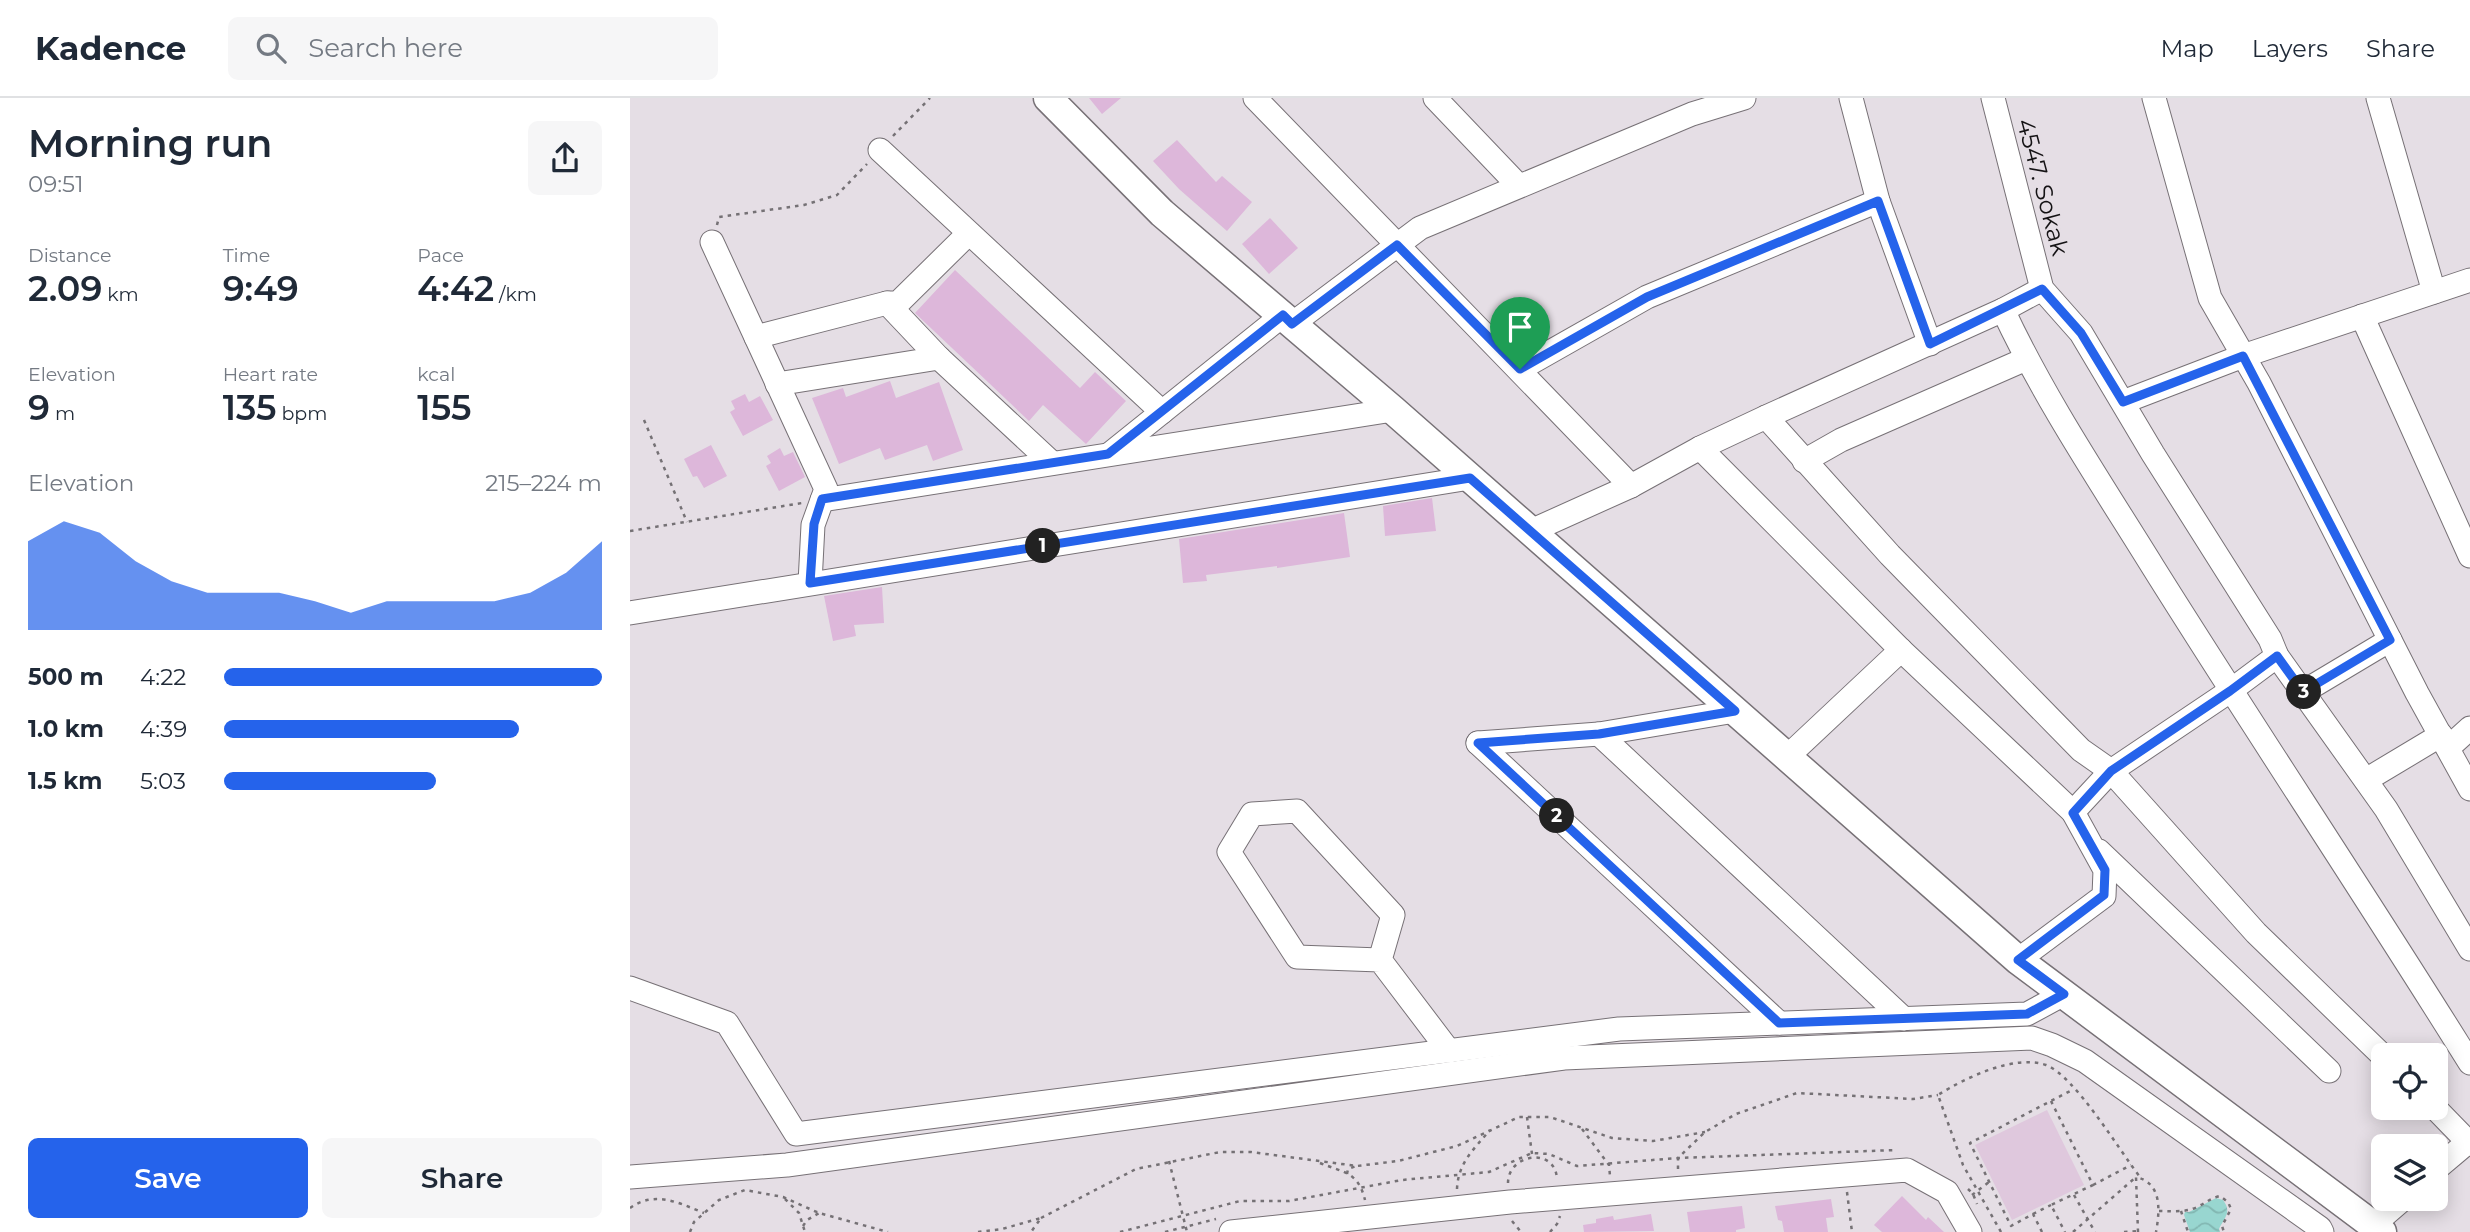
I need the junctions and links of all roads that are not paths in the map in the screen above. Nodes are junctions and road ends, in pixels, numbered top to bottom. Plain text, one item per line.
1 (1048, 98) edge
2 (1255, 98) edge
3 (1435, 98) edge
4 (1745, 98) edge
5 (1851, 98) edge
6 (1993, 98) edge
7 (2154, 98) edge
8 (2378, 98) edge
9 (880, 150) road end
10 (1519, 186) junction
11 (1878, 201) junction
12 (968, 234) junction
13 (712, 242) road end
14 (1397, 245) junction
15 (2470, 280) edge
16 (2042, 289) junction
17 (2434, 292) junction
18 (887, 303) junction
19 (2003, 310) junction
20 (2362, 316) junction
21 (1287, 320) junction
22 (756, 337) junction
23 (1930, 344) junction
24 (2243, 356) junction
25 (939, 358) junction
26 (2026, 359) junction
27 (1520, 369) junction
28 (778, 384) junction
29 (2123, 402) junction
30 (1393, 410) junction
31 (1162, 412) junction
32 (1766, 417) junction
33 (1700, 448) junction
34 (1108, 454) junction
35 (1804, 461) junction
36 (1052, 463) junction
37 (1470, 478) junction
38 (1631, 486) junction
39 (822, 499) junction
40 (1531, 531) junction
41 (2470, 556) edge
42 (810, 583) junction
43 (630, 613) edge
44 (2390, 640) junction
45 (1901, 650) junction
46 (2277, 656) junction
47 (2230, 691) junction
48 (2303, 692) junction
49 (1735, 711) junction
50 (2470, 728) edge
51 (1599, 734) junction
52 (2444, 742) junction
53 (1787, 757) junction
54 (2111, 771) junction
55 (2366, 780) junction
56 (2470, 789) edge
57 (2073, 813) junction
58 (2089, 841) junction
59 (2470, 949) edge
60 (1380, 960) junction
61 (2018, 960) junction
62 (630, 988) edge
63 (2064, 994) junction
64 (1904, 1019) junction
65 (1779, 1023) junction
66 (2371, 1044) edge
67 (1449, 1051) junction
68 (2470, 1063) edge
69 (2329, 1071) dead end
70 (2447, 1120) edge
71 (2469, 1143) edge
72 (2448, 1160) edge
73 (630, 1177) edge
74 (2393, 1211) edge
75 (2377, 1229) edge
76 (1233, 1232) edge
77 (1970, 1232) edge
78 (2322, 1232) edge

1 - 21 main road
2 - 14 street
3 - 10 street
4 - 10 street
5 - 11 street
6 - 16 street, 4547. Sokak
7 - 24 street
8 - 17 street
9 - 12 street
10 - 14 street
11 - 23 street
11 - 27 street
12 - 18 street
12 - 31 street
13 - 22 street
14 - 21 street
14 - 27 street
15 - 17 street
16 - 19 street
16 - 29 street
17 - 20 street
18 - 22 street
18 - 25 street
19 - 23 street
19 - 26 street
20 - 24 street
20 - 41 street
21 - 30 main road
21 - 31 street
22 - 28 street
23 - 32 street
24 - 29 street
24 - 44 street
25 - 28 street
25 - 36 street
26 - 35 street
26 - 47 street
27 - 38 street
28 - 39 street
29 - 46 street
30 - 34 street
30 - 37 main road
31 - 34 street
32 - 33 street
32 - 35 street
33 - 38 street
33 - 45 street
34 - 36 street
35 - 54 street
36 - 39 street
37 - 40 main road
37 - 42 street
38 - 40 street
39 - 42 street
40 - 49 main road
42 - 43 street
44 - 48 street
44 - 52 street
45 - 53 street
45 - 57 street
46 - 47 street
46 - 48 street
47 - 54 street
47 - 68 street
48 - 55 street
49 - 51 street
49 - 53 main road
50 - 52 street
51 - 64 street
51 - 65 street
52 - 55 street
52 - 56 street
53 - 61 main road
54 - 57 street
54 - 66 street
55 - 59 street
57 - 58 street
58 - 61 street
58 - 69 street
60 - 60 street
60 - 67 street
61 - 63 main road
62 - 67 street
63 - 64 street
63 - 75 main road
64 - 65 street
65 - 67 street
70 - 71 street
71 - 72 street
73 - 78 street
74 - 75 street
76 - 77 street

